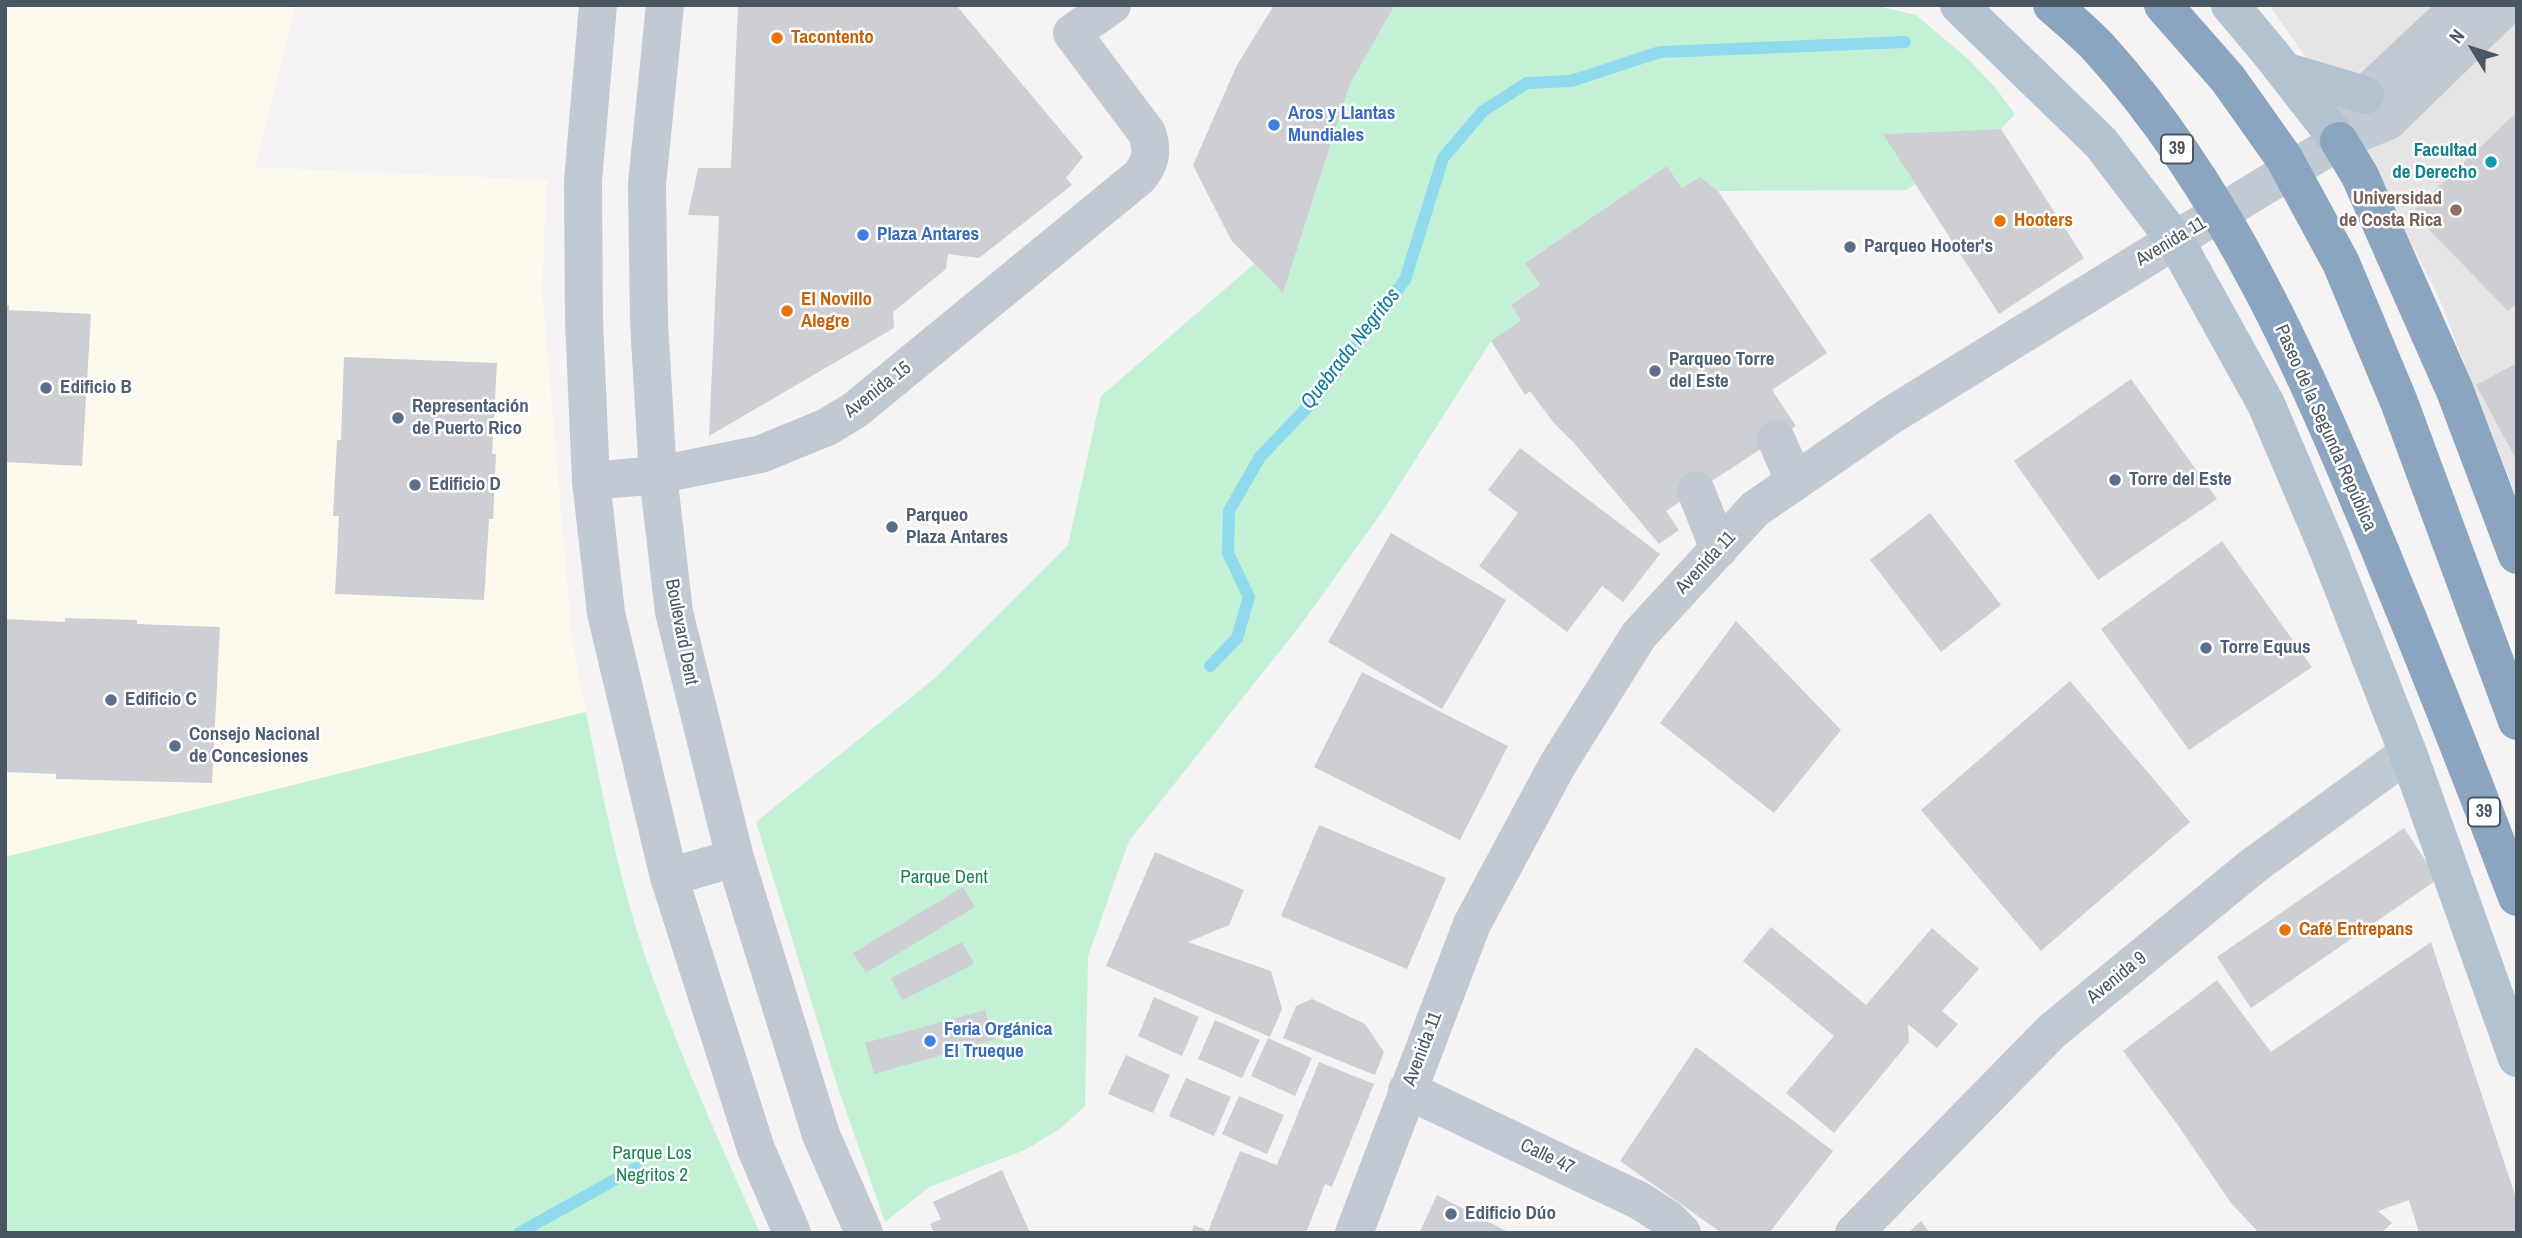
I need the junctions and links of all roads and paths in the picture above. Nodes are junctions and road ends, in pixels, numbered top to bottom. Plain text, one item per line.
1 (598, 5) edge
2 (665, 5) edge
3 (1112, 5) edge
4 (1959, 5) edge
5 (2053, 5) edge
6 (2163, 5) edge
7 (2230, 5) edge
8 (2461, 5) edge
9 (2507, 5) edge
10 (2284, 71) junction
11 (2365, 94) junction
12 (2339, 141) junction
13 (2175, 240) junction
14 (1776, 439) dead end
15 (658, 475) junction
16 (591, 481) junction
17 (1795, 482) junction
18 (1696, 492) dead end
19 (1719, 549) junction
20 (2517, 555) edge
21 (2517, 721) edge
22 (2408, 754) junction
23 (734, 858) junction
24 (669, 877) junction
25 (2517, 897) edge
26 (2517, 1058) edge
27 (1407, 1090) junction
28 (792, 1233) edge
29 (864, 1233) edge
30 (1354, 1233) edge
31 (1682, 1233) edge
32 (1854, 1233) edge

1 - 16 street
2 - 15 street, Boulevard Dent
3 - 15 street, Avenida 15
4 - 13 main road
5 - 25 highway, Paseo de la Segunda República / 39
6 - 21 highway
7 - 10 main road
8 - 11 street
9 - 12 street, Avenida 11
10 - 11 main road
10 - 12 main road
11 - 12 street
12 - 13 street, Avenida 11
12 - 20 highway
13 - 17 street, Avenida 11
13 - 22 main road
14 - 17 street
15 - 16 street, Avenida 15
15 - 23 street, Boulevard Dent
16 - 24 street
17 - 19 street, Avenida 11
18 - 19 street
19 - 27 street, Avenida 11
22 - 26 main road
22 - 32 street, Avenida 9
23 - 24 street
23 - 29 street, Boulevard Dent
24 - 28 street
27 - 30 street, Avenida 11
27 - 31 street, Calle 47

